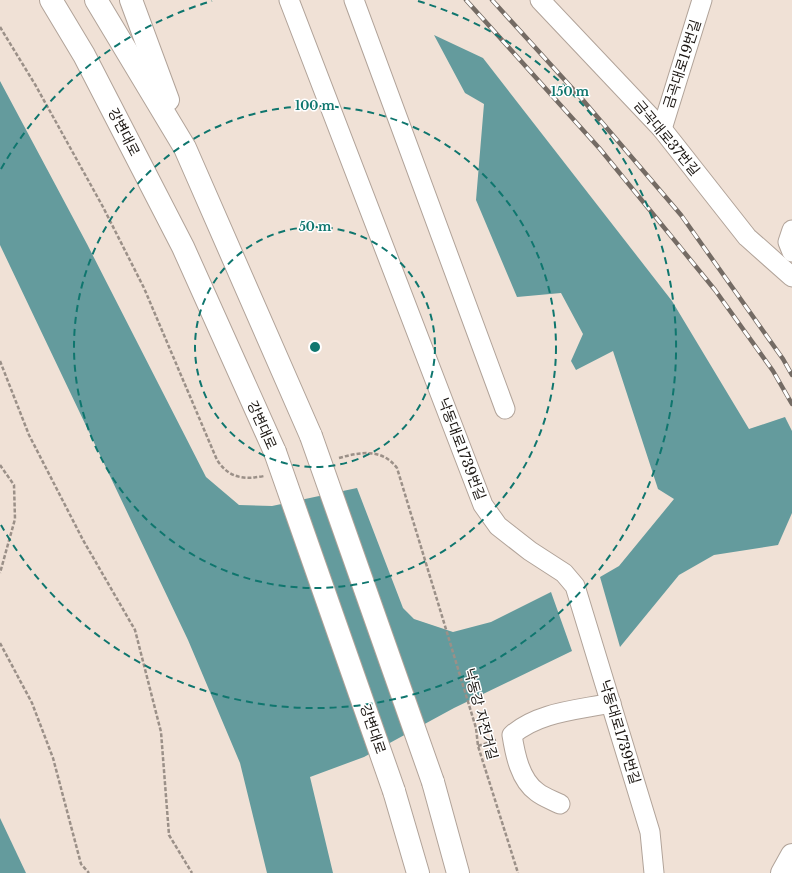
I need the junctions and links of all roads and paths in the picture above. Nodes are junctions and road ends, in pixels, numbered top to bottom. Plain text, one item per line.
1 (51, 0) edge
2 (96, 0) edge
3 (131, 0) edge
4 (289, 0) edge
5 (354, 0) edge
6 (702, 0) edge
7 (547, 3) edge
8 (662, 129) junction
9 (185, 148) junction
10 (792, 230) edge
11 (792, 252) edge
12 (792, 277) edge
13 (0, 361) edge
14 (505, 409) dead end
15 (0, 465) edge
16 (425, 560) dead end
17 (0, 573) edge
18 (0, 643) edge
19 (611, 703) junction
20 (560, 804) dead end
21 (792, 855) edge
22 (89, 873) edge
23 (192, 873) edge
24 (418, 873) edge
25 (458, 873) edge
26 (518, 873) edge
27 (654, 873) edge
28 (782, 873) edge

1 - 24 main road, 강변대로, bridge
2 - 9 main road
3 - 9 main road
4 - 19 street, 낙동대로1739번길
5 - 14 street
6 - 8 street, 금곡대로19번길
7 - 8 street, 금곡대로37번길
8 - 12 street, 금곡대로37번길
9 - 25 main road, bridge
10 - 11 street
13 - 23 path
15 - 17 path
16 - 26 path, 낙동강 자전거길
18 - 22 path
19 - 20 street
19 - 27 street, 낙동대로1739번길
21 - 28 main road

